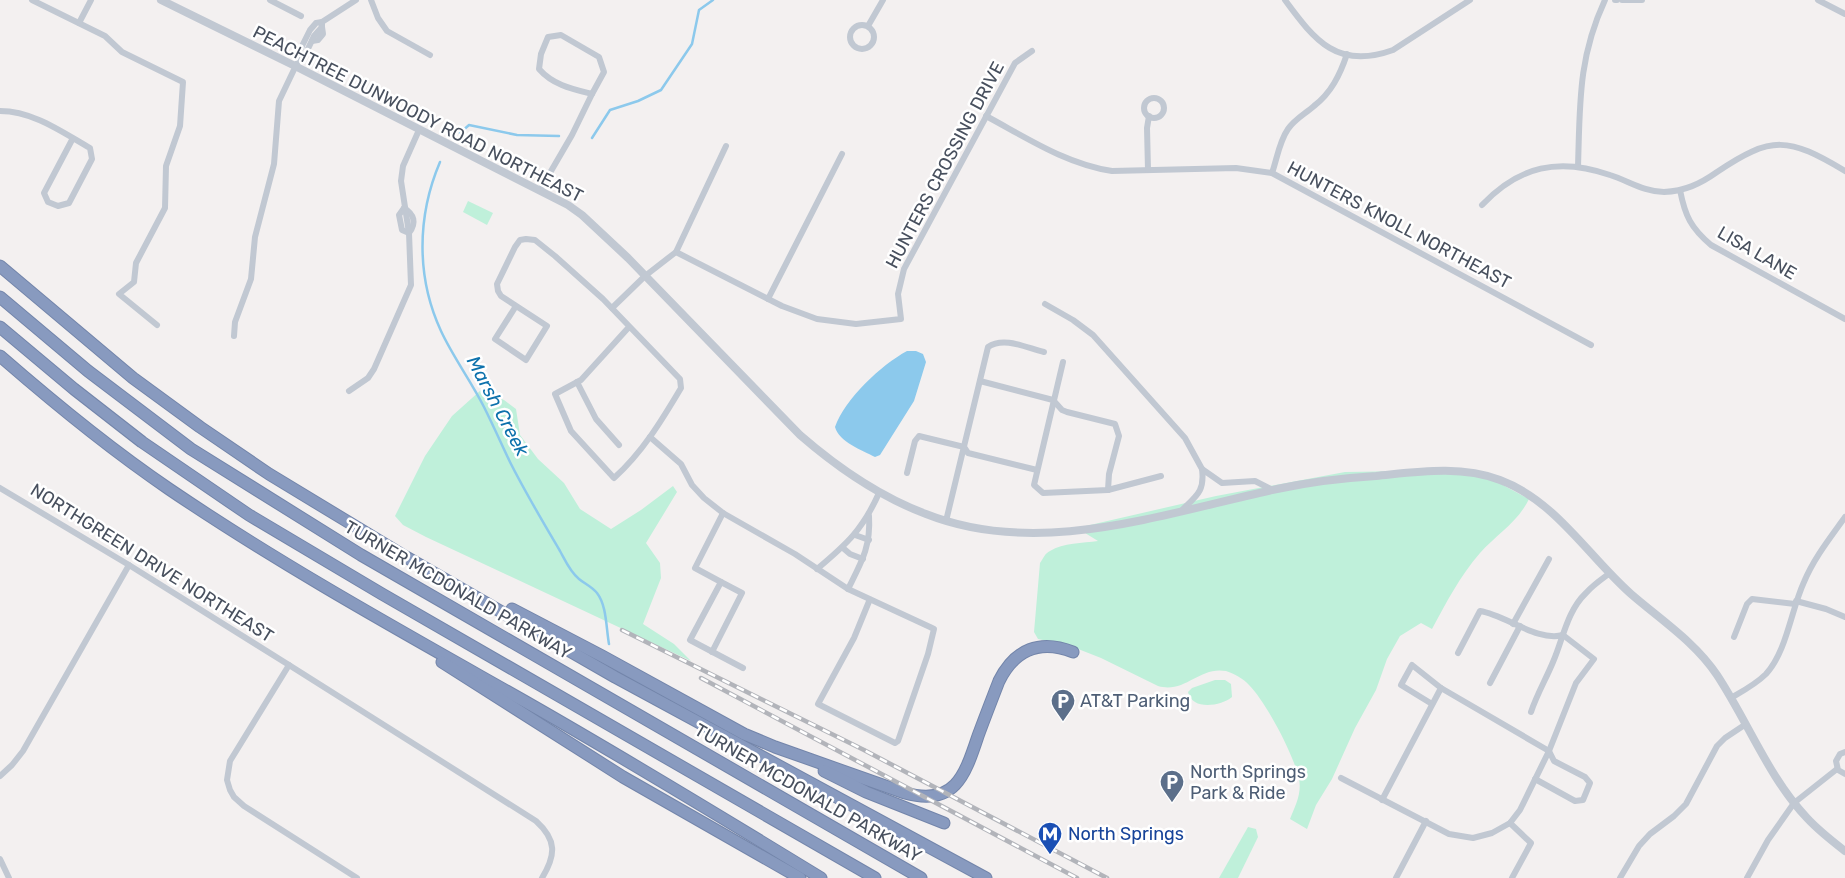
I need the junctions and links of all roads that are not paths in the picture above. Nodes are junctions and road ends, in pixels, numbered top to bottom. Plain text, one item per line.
1 (32, 0) edge
2 (91, 0) edge
3 (161, 0) edge
4 (270, 0) edge
5 (356, 0) edge
6 (371, 0) edge
7 (883, 0) edge
8 (1285, 0) edge
9 (1470, 0) edge
10 (1605, 0) edge
11 (1622, 0) edge
12 (1642, 0) edge
13 (1818, 0) edge
14 (1845, 14) edge
15 (301, 16) dead end
16 (80, 23) junction
17 (322, 24) junction
18 (868, 26) dead end
19 (1032, 51) dead end
20 (1347, 54) junction
21 (430, 55) dead end
22 (300, 57) junction
23 (295, 66) junction
24 (592, 94) junction
25 (0, 111) edge
26 (986, 116) junction
27 (1149, 116) dead end
28 (419, 130) junction
29 (73, 138) junction
30 (726, 146) dead end
31 (842, 154) dead end
32 (1578, 167) junction
33 (1148, 170) junction
34 (1845, 171) edge
35 (1272, 173) junction
36 (540, 190) junction
37 (1680, 190) junction
38 (1482, 205) dead end
39 (676, 252) junction
40 (0, 266) edge
41 (645, 276) junction
42 (0, 297) edge
43 (768, 299) junction
44 (1045, 304) dead end
45 (516, 306) junction
46 (612, 308) junction
47 (1845, 319) edge
48 (157, 325) dead end
49 (0, 327) edge
50 (629, 327) junction
51 (234, 336) dead end
52 (1591, 346) dead end
53 (1044, 352) dead end
54 (0, 356) edge
55 (1063, 362) dead end
56 (980, 381) junction
57 (577, 382) junction
58 (349, 391) dead end
59 (1053, 400) junction
60 (650, 437) junction
61 (620, 445) dead end
62 (964, 447) junction
63 (1202, 469) junction
64 (1037, 470) junction
65 (907, 473) dead end
66 (1161, 476) dead end
67 (0, 488) edge
68 (1108, 490) junction
69 (1273, 490) junction
70 (879, 493) junction
71 (1181, 511) junction
72 (723, 513) junction
73 (868, 516) junction
74 (1845, 517) edge
75 (946, 521) junction
76 (855, 535) junction
77 (869, 540) junction
78 (843, 548) junction
79 (862, 559) junction
80 (1549, 559) dead end
81 (129, 565) junction
82 (817, 570) junction
83 (1610, 573) junction
84 (721, 582) junction
85 (460, 588) junction
86 (848, 589) junction
87 (870, 599) junction
88 (1795, 603) junction
89 (375, 616) junction
90 (1845, 617) edge
91 (1516, 625) junction
92 (1563, 635) junction
93 (1734, 637) dead end
94 (712, 652) junction
95 (1073, 652) dead end
96 (1458, 653) dead end
97 (289, 665) junction
98 (743, 668) dead end
99 (1490, 683) dead end
100 (1441, 688) junction
101 (1731, 698) junction
102 (1432, 704) junction
103 (1531, 712) dead end
104 (1746, 724) junction
105 (775, 748) junction
106 (1549, 751) junction
107 (1845, 752) edge
108 (1837, 769) junction
109 (1845, 774) edge
110 (0, 776) edge
111 (1341, 778) dead end
112 (1535, 779) junction
113 (1382, 800) junction
114 (1794, 803) junction
115 (1426, 822) junction
116 (944, 823) dead end
117 (1510, 823) junction
118 (1845, 851) edge
119 (0, 859) edge
120 (9, 878) edge
121 (358, 878) edge
122 (542, 878) edge
123 (800, 878) edge
124 (821, 878) edge
125 (875, 878) edge
126 (921, 878) edge
127 (986, 878) edge
128 (1396, 878) edge
129 (1512, 878) edge
130 (1620, 878) edge
131 (1747, 878) edge

1 - 16 street
2 - 16 street
3 - 23 street, PEACHTREE DUNWOODY ROAD NORTHEAST
4 - 15 street
5 - 17 street
6 - 21 street
7 - 18 street
8 - 20 street
9 - 20 street
10 - 32 street
11 - 12 street
13 - 14 street
16 - 48 street
17 - 22 street
17 - 22 street
19 - 26 street, HUNTERS CROSSING DRIVE
20 - 35 street
22 - 23 street
23 - 28 street, PEACHTREE DUNWOODY ROAD NORTHEAST
23 - 51 street
24 - 24 street
24 - 36 street
25 - 29 street
26 - 33 street, HUNTERS KNOLL NORTHEAST
26 - 43 street, HUNTERS CROSSING DRIVE
27 - 33 street
28 - 36 street, PEACHTREE DUNWOODY ROAD NORTHEAST
28 - 58 street
29 - 29 street
30 - 39 street
31 - 43 street
32 - 37 street
32 - 38 street
33 - 35 street, HUNTERS KNOLL NORTHEAST
34 - 37 street
35 - 52 street, HUNTERS KNOLL NORTHEAST
36 - 41 street, PEACHTREE DUNWOODY ROAD NORTHEAST
37 - 47 street, LISA LANE
39 - 41 street
39 - 43 street, HUNTERS CROSSING DRIVE
40 - 85 highway
41 - 46 street
41 - 70 street, PEACHTREE DUNWOODY ROAD NORTHEAST
42 - 126 highway, TURNER MCDONALD PARKWAY
44 - 63 street
45 - 45 street
45 - 46 street
46 - 50 street
49 - 125 highway
50 - 57 street
50 - 60 street
53 - 56 street
54 - 89 highway
55 - 59 street
56 - 59 street
56 - 62 street
57 - 60 street
57 - 61 street
59 - 64 street
59 - 68 street
60 - 72 street
62 - 64 street
62 - 65 street
62 - 75 street
63 - 69 street
63 - 71 street
64 - 68 street
66 - 68 street
67 - 81 street, NORTHGREEN DRIVE NORTHEAST
69 - 71 street, PEACHTREE DUNWOODY ROAD NORTHEAST
69 - 83 street, PEACHTREE DUNWOODY ROAD NORTHEAST
70 - 73 street
70 - 75 street, PEACHTREE DUNWOODY ROAD NORTHEAST
71 - 75 street, PEACHTREE DUNWOODY ROAD NORTHEAST
72 - 82 street
72 - 84 street
73 - 76 street
73 - 77 street
74 - 88 street
76 - 77 street
76 - 78 street
77 - 79 street
78 - 79 street
78 - 82 street
79 - 86 street
80 - 91 street
81 - 97 street, NORTHGREEN DRIVE NORTHEAST
81 - 110 street
82 - 86 street
83 - 92 street
83 - 101 street, PEACHTREE DUNWOODY ROAD NORTHEAST
84 - 94 street
84 - 94 street
85 - 105 highway
85 - 127 highway
86 - 87 street
87 - 87 street
88 - 90 street
88 - 93 street
88 - 101 street
89 - 123 highway
89 - 124 highway
91 - 92 street
91 - 96 street
91 - 99 street
92 - 103 street
92 - 106 street
94 - 98 street
95 - 105 highway
97 - 121 street
97 - 122 street, NORTHGREEN DRIVE NORTHEAST
100 - 102 street
100 - 102 street
100 - 106 street
101 - 104 street, PEACHTREE DUNWOODY ROAD NORTHEAST
102 - 113 street
104 - 114 street, PEACHTREE DUNWOODY ROAD NORTHEAST
104 - 130 street
105 - 116 highway
106 - 112 street
106 - 112 street
107 - 108 street
108 - 109 street
108 - 114 street
111 - 113 street
112 - 117 street
113 - 115 street
114 - 118 street, PEACHTREE DUNWOODY ROAD NORTHEAST
114 - 131 street
115 - 117 street
115 - 128 street
117 - 129 street
119 - 120 street

